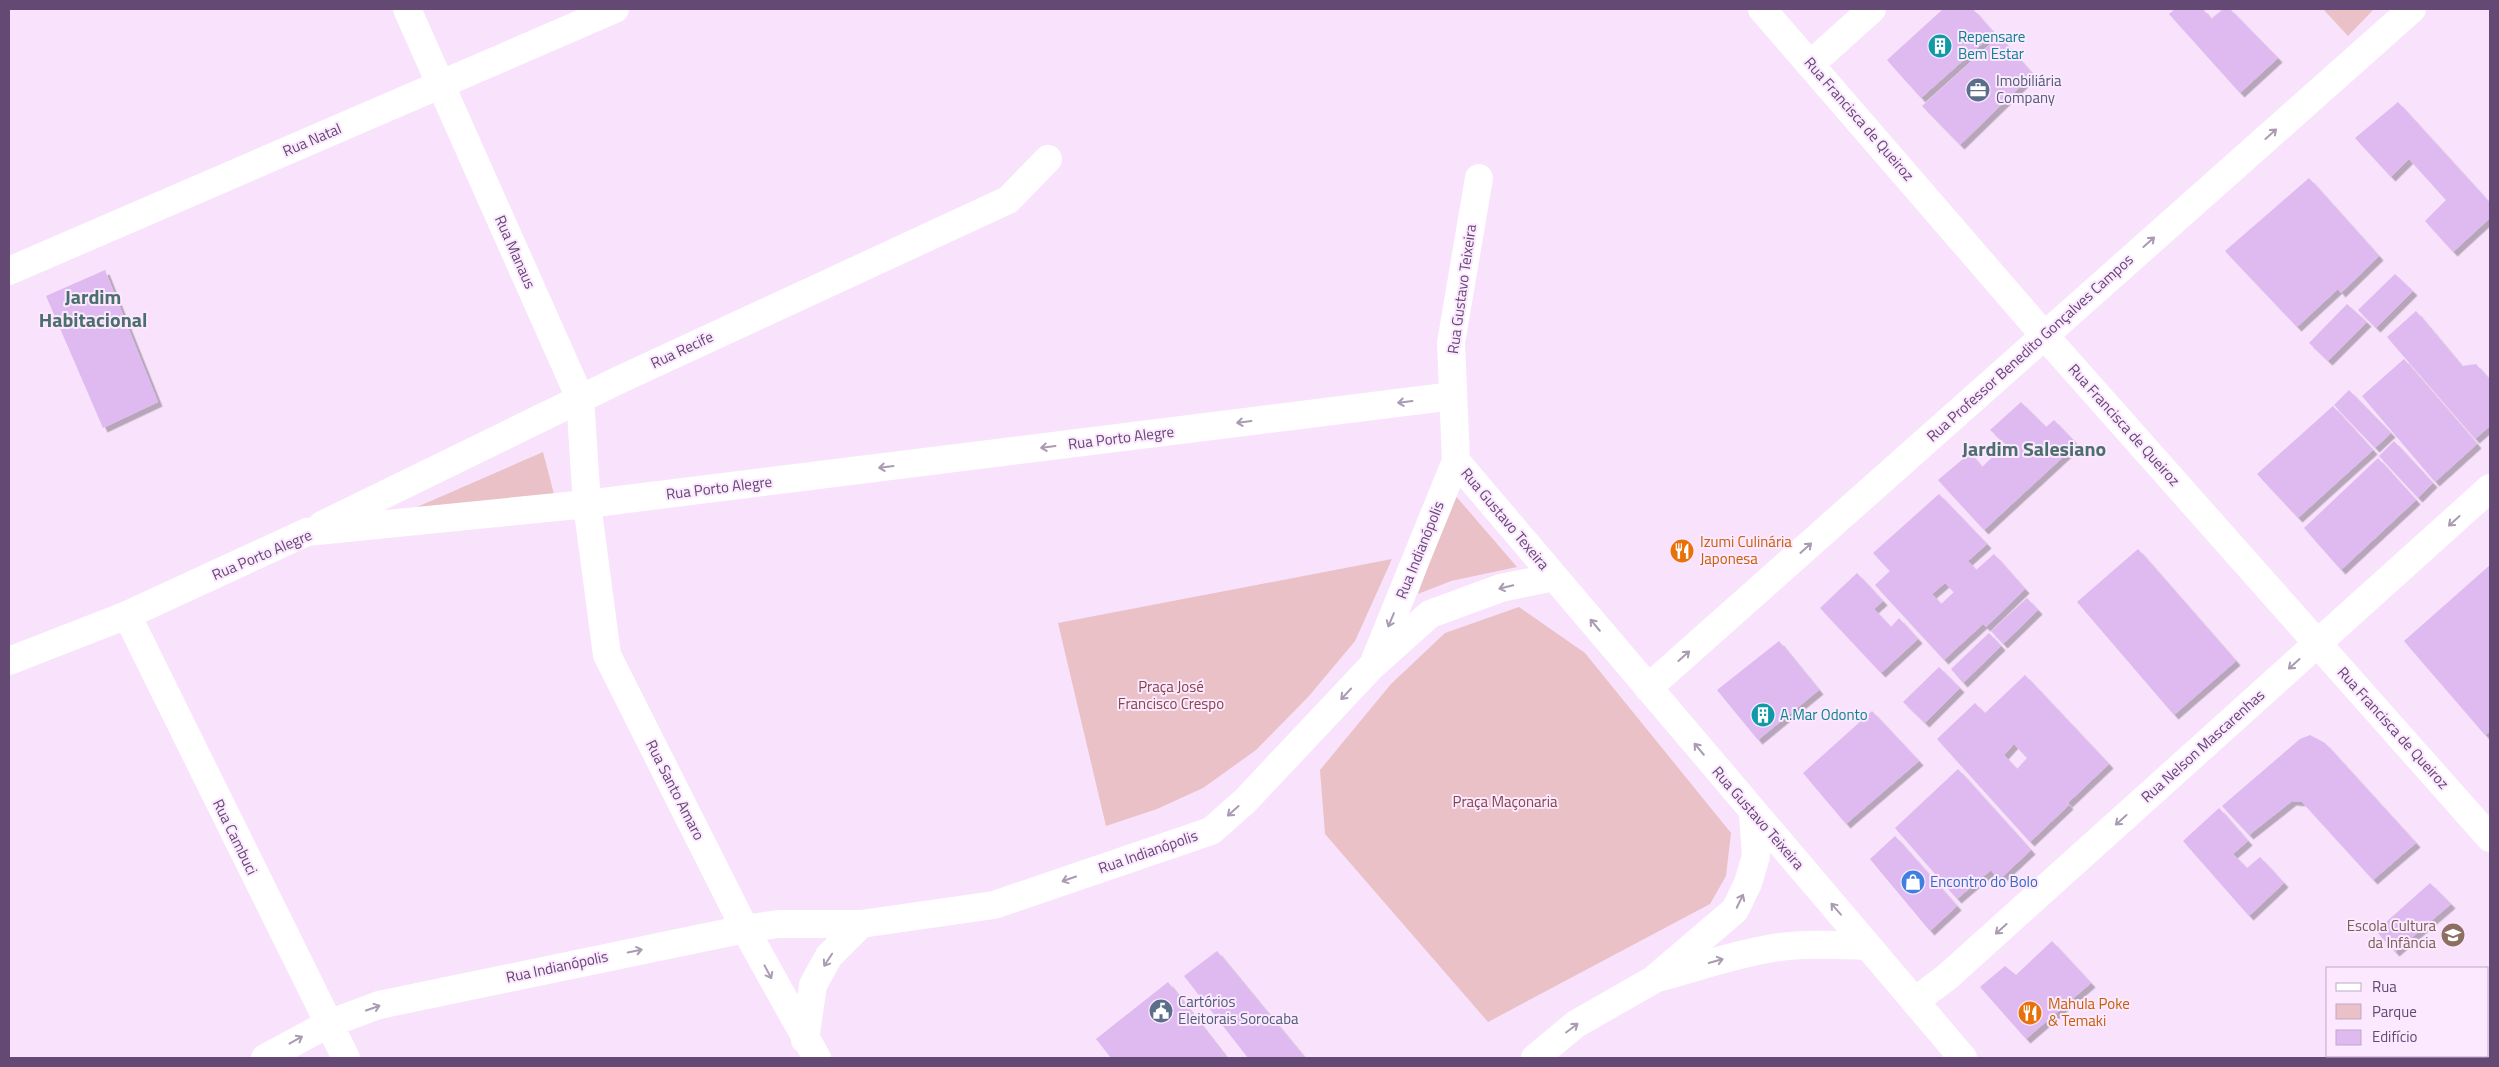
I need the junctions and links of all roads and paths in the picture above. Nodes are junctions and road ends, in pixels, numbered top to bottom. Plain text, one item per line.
1 (407, 9) edge
2 (615, 9) edge
3 (1762, 9) edge
4 (1872, 9) edge
5 (2412, 9) edge
6 (1811, 64) junction
7 (440, 84) junction
8 (1048, 159) dead end
9 (1479, 178) dead end
10 (9, 271) edge
11 (2044, 335) junction
12 (1453, 396) junction
13 (580, 398) junction
14 (1456, 461) junction
15 (2490, 488) edge
16 (587, 504) junction
17 (307, 532) junction
18 (1554, 577) junction
19 (127, 615) junction
20 (2317, 643) junction
21 (9, 661) edge
22 (1372, 666) junction
23 (1648, 688) junction
24 (1753, 814) junction
25 (2490, 838) edge
26 (861, 924) junction
27 (745, 929) junction
28 (1868, 946) junction
29 (1653, 980) junction
30 (1915, 1001) junction
31 (328, 1024) junction
32 (811, 1049) edge
33 (265, 1058) edge
34 (346, 1058) edge
35 (1534, 1058) edge
36 (1963, 1058) edge

1 - 7 street, Rua Manaus
2 - 7 street, Rua Natal
3 - 6 street, Rua Francisca de Queiroz
4 - 6 street
11 -> 5 street, Rua Professor Benedito Gonçalves Campos
6 - 11 street, Rua Francisca de Queiroz
7 - 10 street, Rua Natal
7 - 13 street, Rua Manaus
8 - 13 street, Rua Recife
9 - 12 street, Rua Gustavo Teixeira
11 - 20 street, Rua Francisca de Queiroz
23 -> 11 street, Rua Professor Benedito Gonçalves Campos
12 - 14 street, Rua Gustavo Teixeira
12 -> 16 street, Rua Porto Alegre
13 - 16 street, Rua Manaus
13 - 17 street, Rua Recife
14 - 18 street, Rua Gustavo Texeira
14 -> 22 street, Rua Indianópolis
15 -> 20 street, Rua Nelson Mascarenhas
16 - 17 street, Rua Porto Alegre
16 - 27 street, Rua Santo Amaro
17 - 19 street, Rua Porto Alegre
18 -> 22 street, Rua Indianópolis
23 -> 18 street, Rua Gustavo Teixeira
19 - 21 street, Rua Porto Alegre
19 - 31 street, Rua Cambuci
20 - 25 street, Rua Francisca de Queiroz
20 -> 30 street, Rua Nelson Mascarenhas
22 -> 26 street, Rua Indianópolis
24 -> 23 street, Rua Gustavo Teixeira
28 -> 24 street, Rua Gustavo Teixeira
29 -> 24 street
26 - 27 street, Rua Indianópolis
26 -> 32 street
31 -> 27 street, Rua Indianópolis
27 -> 32 street, Rua Santo Amaro
29 -> 28 street
28 - 30 street, Rua Gustavo Teixeira
35 -> 29 street
30 - 36 street, Rua Gustavo Teixeira
33 -> 31 street, Rua Indianópolis
31 - 34 street, Rua Cambuci

